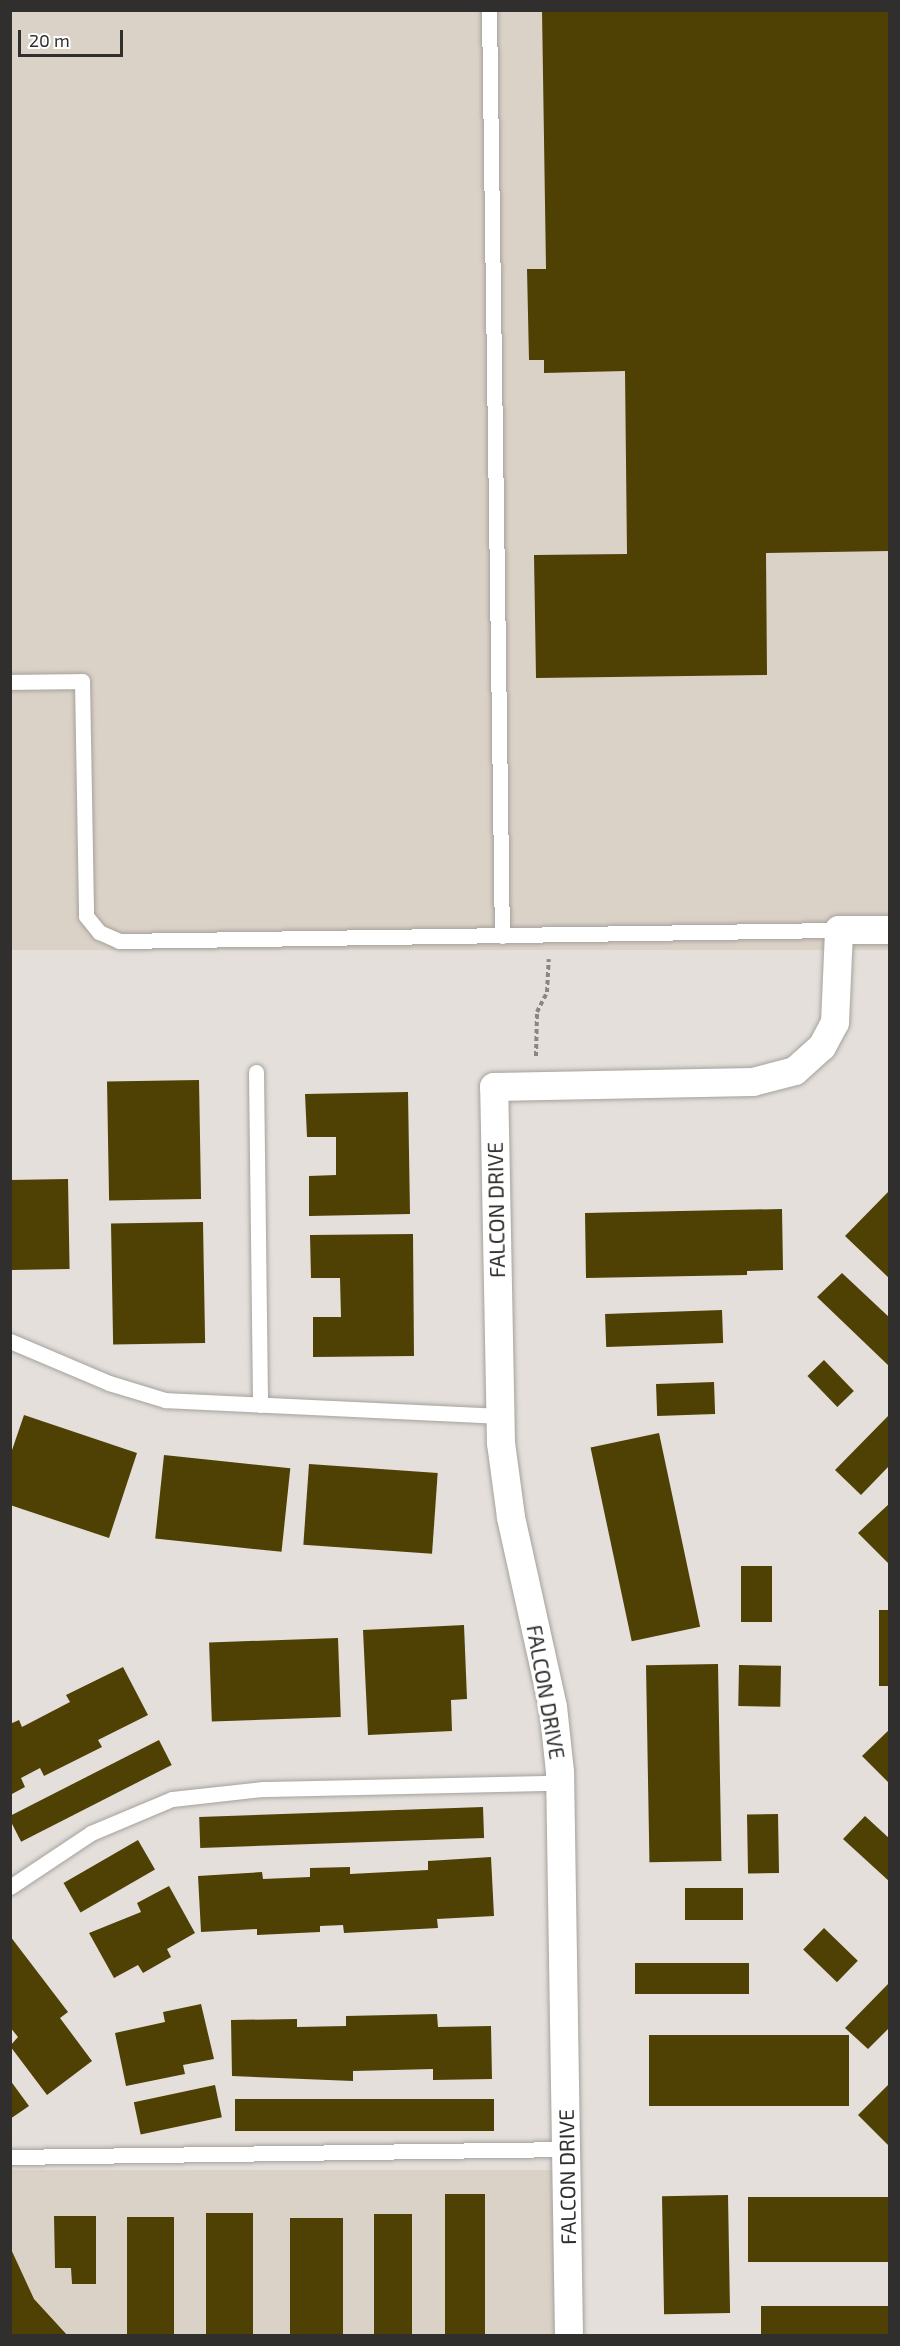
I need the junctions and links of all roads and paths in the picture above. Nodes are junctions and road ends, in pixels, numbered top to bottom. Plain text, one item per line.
1 (489, 10) edge
2 (10, 682) edge
3 (839, 930) junction
4 (890, 930) edge
5 (502, 936) junction
6 (549, 957) dead end
7 (536, 1059) dead end
8 (256, 1072) dead end
9 (10, 1341) edge
10 (260, 1405) junction
11 (500, 1416) junction
12 (560, 1783) junction
13 (10, 1887) edge
14 (568, 2150) junction
15 (10, 2157) edge
16 (569, 2336) edge

1 - 5 lane
2 - 5 lane
3 - 4 street
3 - 5 lane
3 - 11 street, FALCON DRIVE
6 - 7 path
8 - 10 lane
9 - 10 lane
10 - 11 lane
11 - 12 street, FALCON DRIVE
12 - 13 lane
12 - 14 street, FALCON DRIVE
14 - 15 lane
14 - 16 street, FALCON DRIVE

